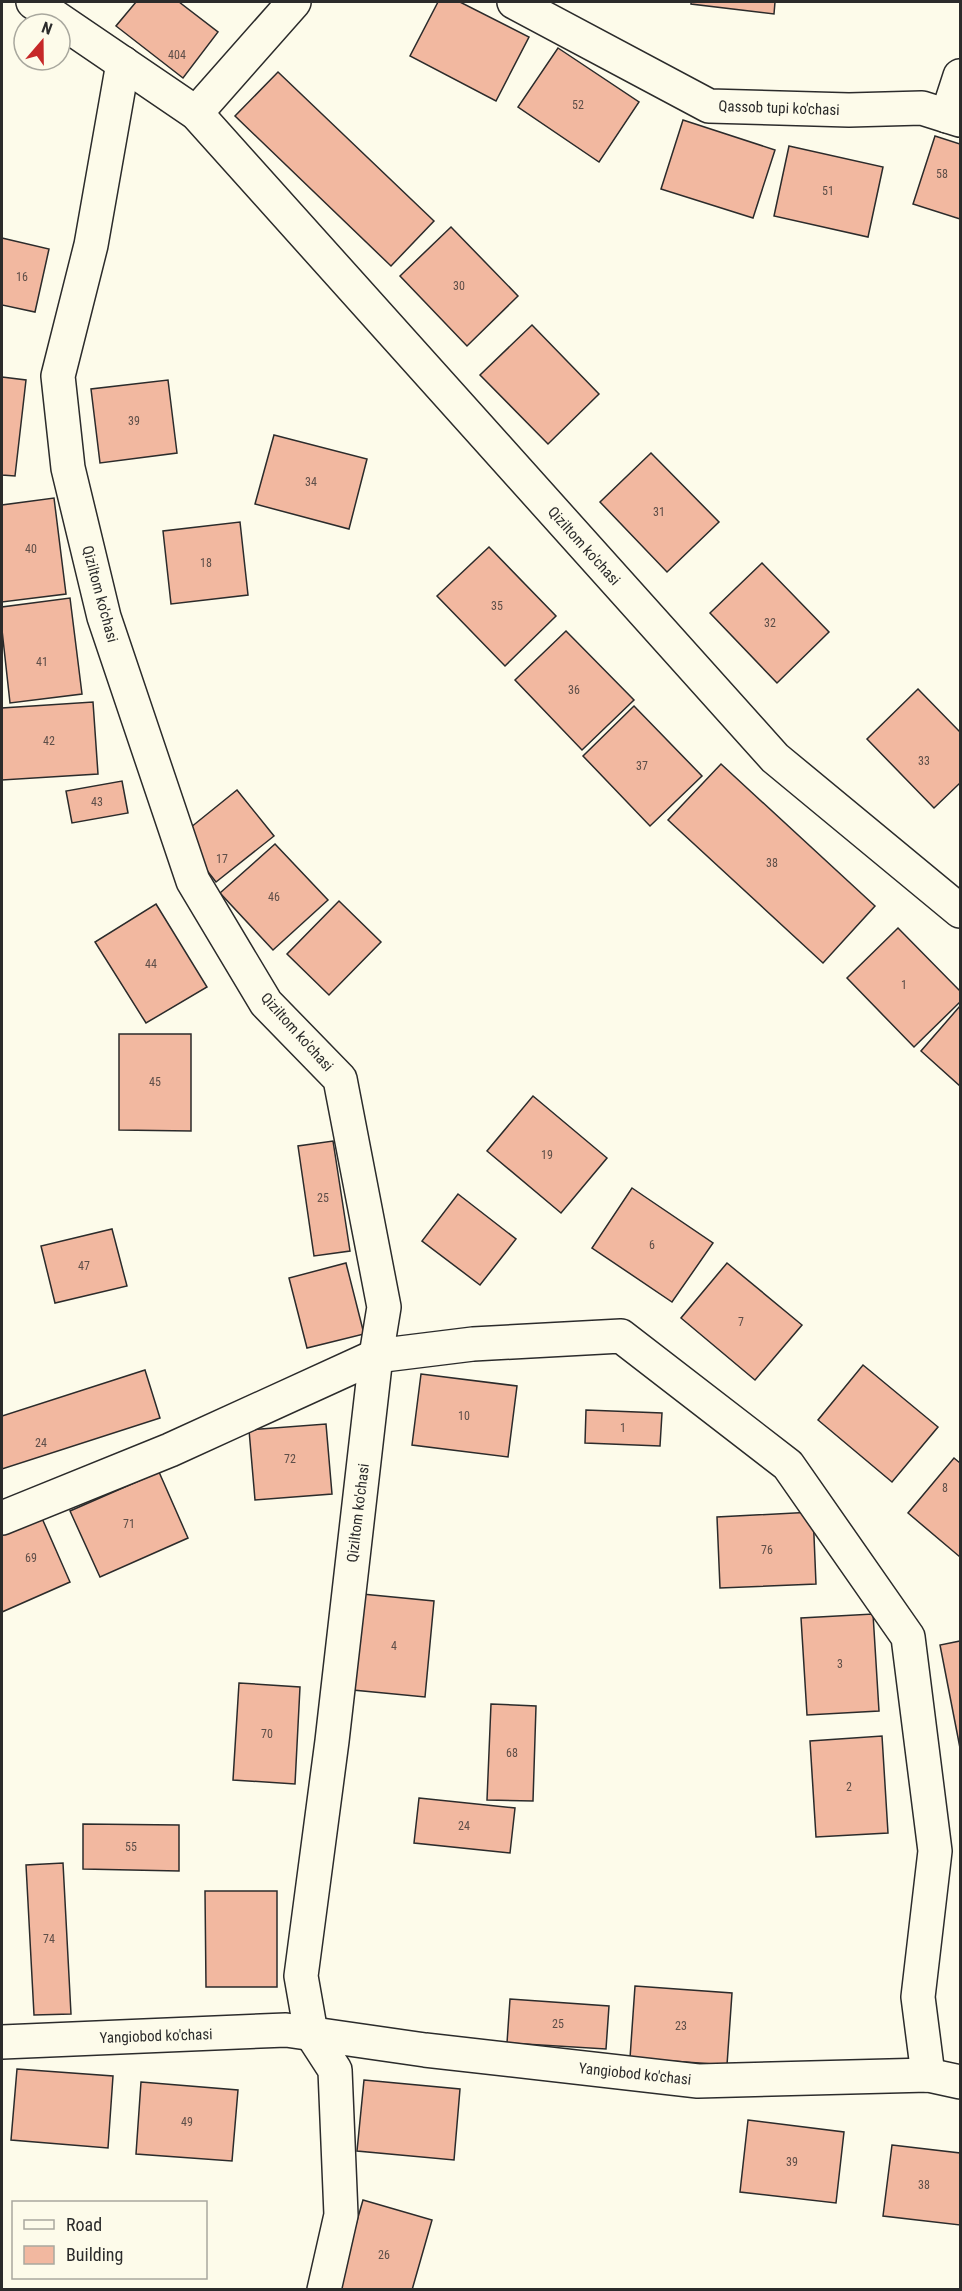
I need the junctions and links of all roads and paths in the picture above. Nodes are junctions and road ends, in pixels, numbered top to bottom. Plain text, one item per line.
1 (33, 2) edge
2 (294, 2) edge
3 (514, 2) edge
4 (123, 63) junction
5 (960, 76) edge
6 (196, 112) junction
7 (954, 118) edge
8 (960, 911) edge
9 (376, 1356) junction
10 (2, 1518) edge
11 (310, 2033) junction
12 (2, 2042) edge
13 (928, 2075) junction
14 (960, 2082) edge
15 (324, 2289) edge

1 - 4 street, Qiziltom ko'chasi
2 - 6 street
3 - 7 street, Qassob tupi ko'chasi
4 - 6 street, Qiziltom ko'chasi
4 - 9 street, Qiziltom ko'chasi
5 - 7 street
6 - 8 street, Qiziltom ko'chasi
9 - 10 street
9 - 11 street, Qiziltom ko'chasi
9 - 13 street
11 - 12 street, Yangiobod ko'chasi
11 - 13 street, Yangiobod ko'chasi
11 - 15 street
13 - 14 street, Yangiobod ko'chasi

